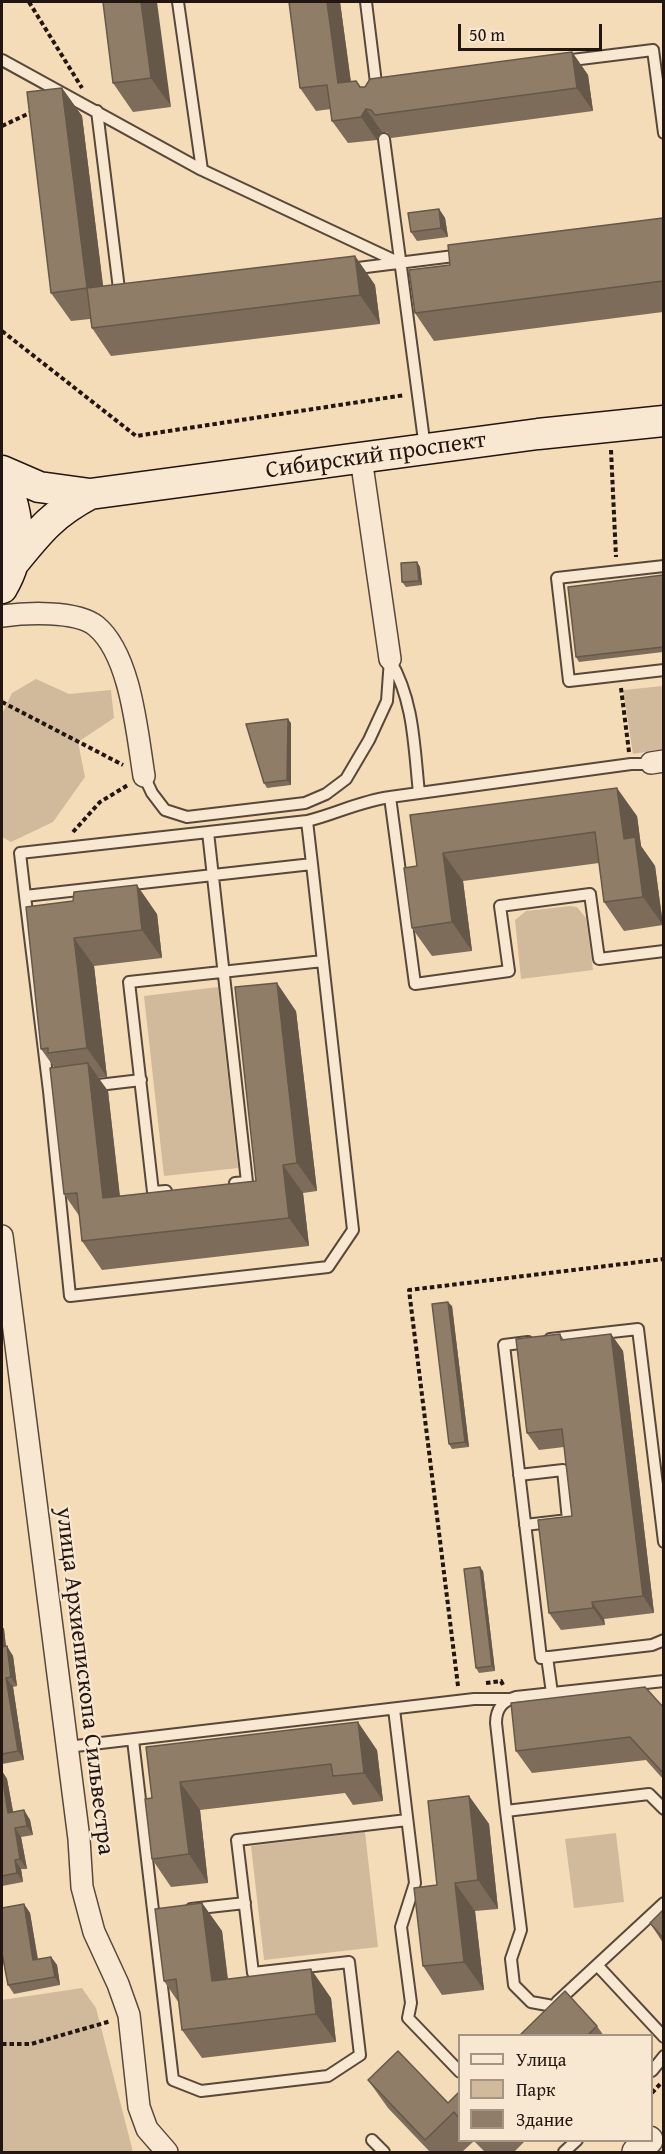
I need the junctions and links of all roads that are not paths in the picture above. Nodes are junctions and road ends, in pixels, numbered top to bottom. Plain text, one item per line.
1 (178, 2) edge
2 (366, 2) edge
3 (2, 60) edge
4 (549, 62) edge
5 (379, 103) edge
6 (96, 111) junction
7 (663, 133) edge
8 (384, 139) edge
9 (202, 170) junction
10 (469, 254) edge
11 (400, 263) junction
12 (342, 270) edge
13 (130, 295) edge
14 (663, 421) edge
15 (425, 449) junction
16 (361, 458) junction
17 (2, 474) edge
18 (90, 494) junction
19 (15, 561) junction
20 (663, 566) edge
21 (2, 588) edge
22 (2, 616) edge
23 (390, 659) junction
24 (663, 670) edge
25 (652, 764) edge
26 (144, 776) joint
27 (419, 793) junction
28 (390, 797) junction
29 (307, 821) junction
30 (208, 832) junction
31 (312, 864) junction
32 (213, 875) junction
33 (26, 896) junction
34 (663, 951) edge
35 (323, 961) junction
36 (224, 972) junction
37 (141, 1080) junction
38 (84, 1087) edge
39 (224, 1184) edge
40 (176, 1190) edge
41 (2, 1236) edge
42 (519, 1475) junction
43 (525, 1525) junction
44 (663, 1542) edge
45 (663, 1640) edge
46 (548, 1657) junction
47 (663, 1681) edge
48 (552, 1693) junction
49 (509, 1699) junction
50 (394, 1709) junction
51 (133, 1740) junction
52 (68, 1747) junction
53 (663, 1809) edge
54 (506, 1810) junction
55 (407, 1820) junction
56 (245, 1903) junction
57 (663, 1903) edge
58 (165, 1912) junction
59 (597, 1965) junction
60 (663, 2037) edge
61 (663, 2055) edge
62 (653, 2068) edge
63 (458, 2071) edge
64 (372, 2140) dead end
65 (167, 2152) edge
66 (384, 2152) edge

1 - 9 lane
2 - 5 lane
3 - 6 lane
4 - 7 lane
6 - 9 lane
6 - 13 lane
8 - 11 lane
9 - 11 lane
10 - 11 lane
11 - 12 lane
11 - 15 lane
14 - 15 main road, Сибирский проспект
15 - 16 main road, Сибирский проспект
16 - 18 main road, Сибирский проспект
16 - 23 street
17 - 18 main road
17 - 19 main road
18 - 19 main road
19 - 21 main road
20 - 24 lane
22 - 26 street
23 - 26 lane
23 - 27 lane
25 - 27 lane
27 - 28 lane
28 - 29 lane
28 - 34 lane
29 - 30 lane
29 - 31 lane
30 - 32 lane
30 - 33 lane
31 - 32 lane
31 - 35 lane
32 - 33 lane
32 - 36 lane
33 - 35 lane
35 - 36 lane
36 - 37 lane
36 - 39 lane
37 - 38 lane
37 - 40 lane
41 - 52 street, улица Архиепископа Сильвестра
42 - 43 lane
42 - 43 lane
42 - 44 lane
43 - 46 lane
45 - 46 lane
46 - 48 lane
47 - 48 lane
48 - 49 lane
49 - 50 lane
49 - 54 lane
50 - 51 lane
50 - 55 lane
51 - 52 lane
51 - 58 lane
52 - 65 street, улица Архиепископа Сильвестра
53 - 54 lane
54 - 59 lane
55 - 56 lane
55 - 63 lane
56 - 58 lane
56 - 58 lane
57 - 59 lane
59 - 60 lane
61 - 62 lane
64 - 66 lane

